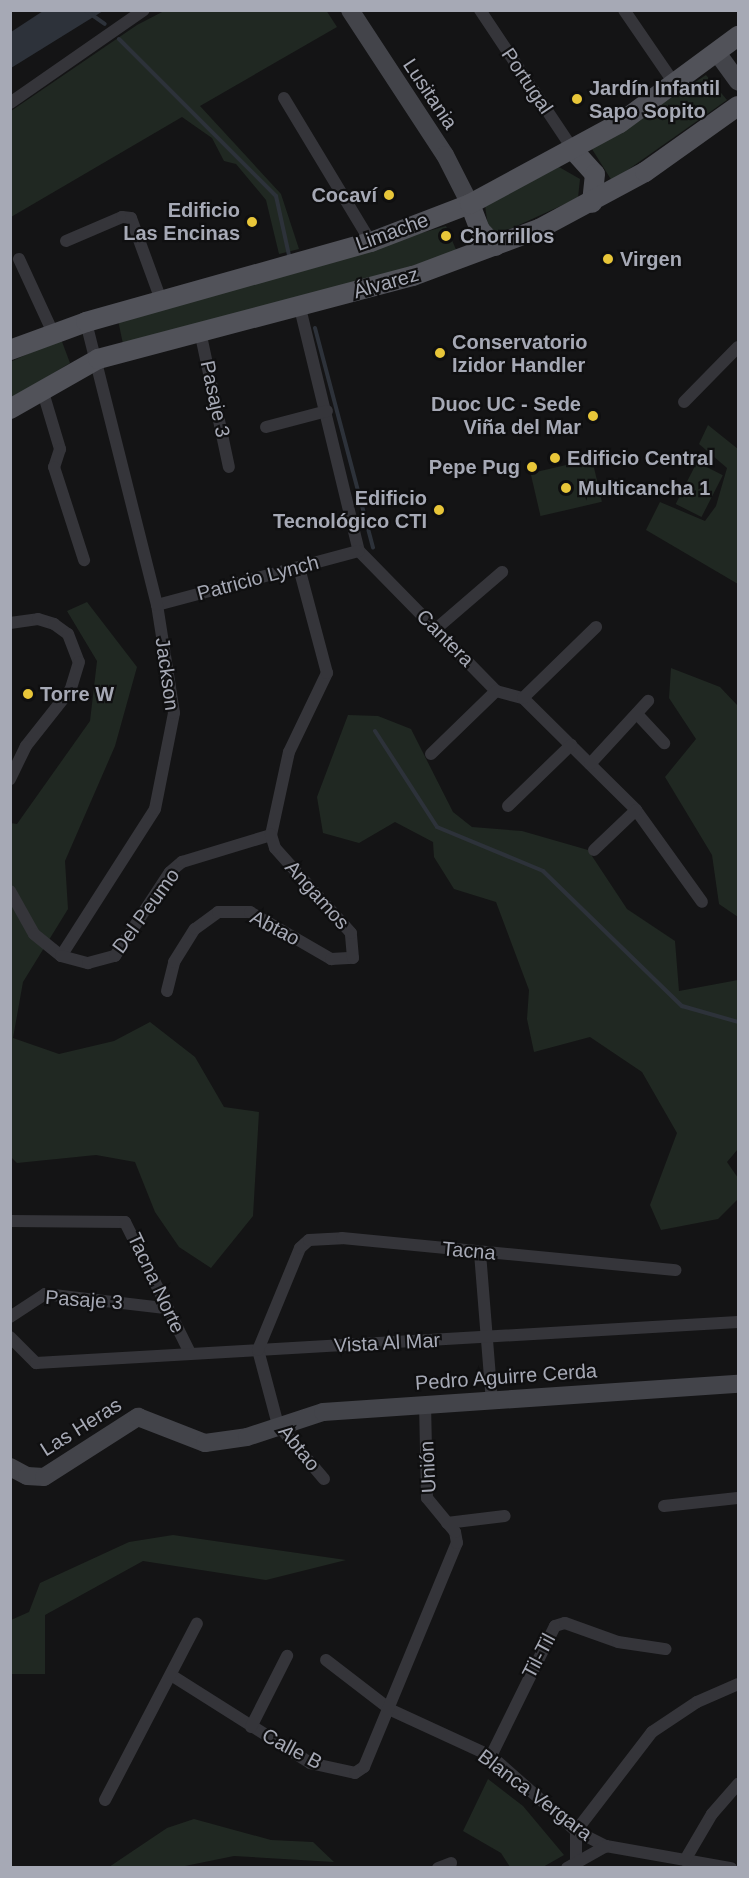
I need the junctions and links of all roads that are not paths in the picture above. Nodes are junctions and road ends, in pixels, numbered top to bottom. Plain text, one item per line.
1 (144, 10) edge
2 (480, 10) edge
3 (624, 10) edge
4 (353, 15) edge
5 (738, 36) edge
6 (718, 54) junction
7 (738, 82) edge
8 (676, 86) junction
9 (284, 98) dead end
10 (10, 103) edge
11 (738, 106) edge
12 (574, 151) junction
13 (592, 202) junction
14 (470, 204) junction
15 (66, 241) dead end
16 (371, 242) junction
17 (495, 246) junction
18 (19, 259) dead end
19 (161, 300) junction
20 (300, 308) junction
21 (86, 322) junction
22 (200, 331) junction
23 (53, 333) junction
24 (738, 346) edge
25 (10, 350) edge
26 (98, 359) junction
27 (42, 389) junction
28 (684, 402) dead end
29 (10, 408) edge
30 (327, 411) junction
31 (266, 427) dead end
32 (229, 467) dead end
33 (359, 551) junction
34 (84, 560) dead end
35 (299, 568) junction
36 (502, 572) dead end
37 (157, 605) junction
38 (10, 623) edge
39 (596, 627) dead end
40 (437, 628) junction
41 (496, 691) junction
42 (523, 698) junction
43 (648, 701) dead end
44 (637, 714) junction
45 (664, 743) dead end
46 (571, 745) junction
47 (431, 754) dead end
48 (590, 764) junction
49 (10, 779) edge
50 (508, 806) dead end
51 (636, 810) junction
52 (271, 835) junction
53 (594, 850) dead end
54 (10, 891) edge
55 (702, 902) dead end
56 (61, 956) junction
57 (353, 958) joint
58 (167, 991) dead end
59 (10, 1221) edge
60 (480, 1253) junction
61 (675, 1270) dead end
62 (165, 1308) junction
63 (10, 1317) edge
64 (738, 1322) edge
65 (10, 1337) edge
66 (489, 1339) junction
67 (258, 1350) junction
68 (189, 1351) junction
69 (738, 1384) edge
70 (492, 1401) junction
71 (425, 1405) junction
72 (278, 1425) junction
73 (10, 1467) edge
74 (324, 1479) dead end
75 (738, 1498) edge
76 (664, 1506) dead end
77 (505, 1516) dead end
78 (447, 1522) junction
79 (197, 1623) dead end
80 (665, 1649) dead end
81 (287, 1656) dead end
82 (326, 1660) dead end
83 (171, 1675) junction
84 (738, 1684) edge
85 (391, 1710) junction
86 (251, 1727) junction
87 (491, 1756) junction
88 (738, 1784) edge
89 (105, 1800) dead end
90 (576, 1831) junction
91 (606, 1846) junction
92 (685, 1860) junction
93 (451, 1863) dead end
94 (572, 1865) edge
95 (438, 1868) edge
96 (731, 1868) edge

1 - 10 street
2 - 12 street, Portugal
3 - 8 street
4 - 14 street, Lusitania
5 - 6 main road, Limache
6 - 7 street
6 - 8 main road, Limache
8 - 12 main road, Limache
9 - 16 street
11 - 13 main road, Álvarez
12 - 13 main road
12 - 14 main road, Limache
13 - 17 main road, Álvarez
14 - 16 main road, Limache
14 - 17 main road
15 - 19 street
16 - 19 main road, Limache
17 - 20 main road, Álvarez
18 - 23 street
19 - 21 main road, Limache
20 - 22 main road, Álvarez
20 - 30 street
21 - 23 main road, Limache
21 - 26 street, Jackson
22 - 26 main road, Álvarez
22 - 32 street, Pasaje 3
23 - 25 main road, Limache
24 - 28 street
26 - 27 main road, Álvarez
26 - 37 street, Jackson
27 - 29 main road, Álvarez
27 - 34 street
30 - 31 street
30 - 33 street
33 - 35 street, Patricio Lynch
33 - 40 street, Cantera
35 - 37 street, Patricio Lynch
35 - 52 street
36 - 40 street
37 - 56 street, Jackson
38 - 49 street
39 - 42 street
40 - 41 street, Cantera
41 - 42 street
41 - 47 street
42 - 46 street
43 - 44 street
44 - 45 street
44 - 48 street
46 - 48 street
46 - 50 street
48 - 51 street
51 - 53 street
51 - 55 street
52 - 56 street, Del Peumo
52 - 57 street, Angamos
54 - 56 street
57 - 58 street, Abtao
59 - 62 street, Tacna Norte
60 - 61 street, Tacna
60 - 66 street
60 - 67 street, Tacna
62 - 63 street, Pasaje 3
62 - 68 street, Tacna Norte
64 - 66 street, Vista Al Mar
65 - 68 street, Vista Al Mar
66 - 67 street, Vista Al Mar
66 - 70 street
67 - 68 street, Vista Al Mar
67 - 72 street, Abtao
69 - 70 street, Pedro Aguirre Cerda
70 - 71 street, Pedro Aguirre Cerda
71 - 72 street, Pedro Aguirre Cerda
71 - 78 street, Unión
72 - 73 street, Las Heras
72 - 74 street, Abtao
75 - 76 street
77 - 78 street
78 - 85 street, Calle B
79 - 83 street
80 - 87 street, Til-Til
81 - 86 street
82 - 85 street, Blanca Vergara
83 - 86 street, Calle B
83 - 89 street
84 - 90 street
85 - 86 street, Calle B
85 - 87 street, Blanca Vergara
87 - 90 street, Blanca Vergara
88 - 92 street
90 - 91 street, Blanca Vergara
90 - 94 street
91 - 92 street, Blanca Vergara
91 - 94 street
92 - 96 street, Blanca Vergara
93 - 95 street

